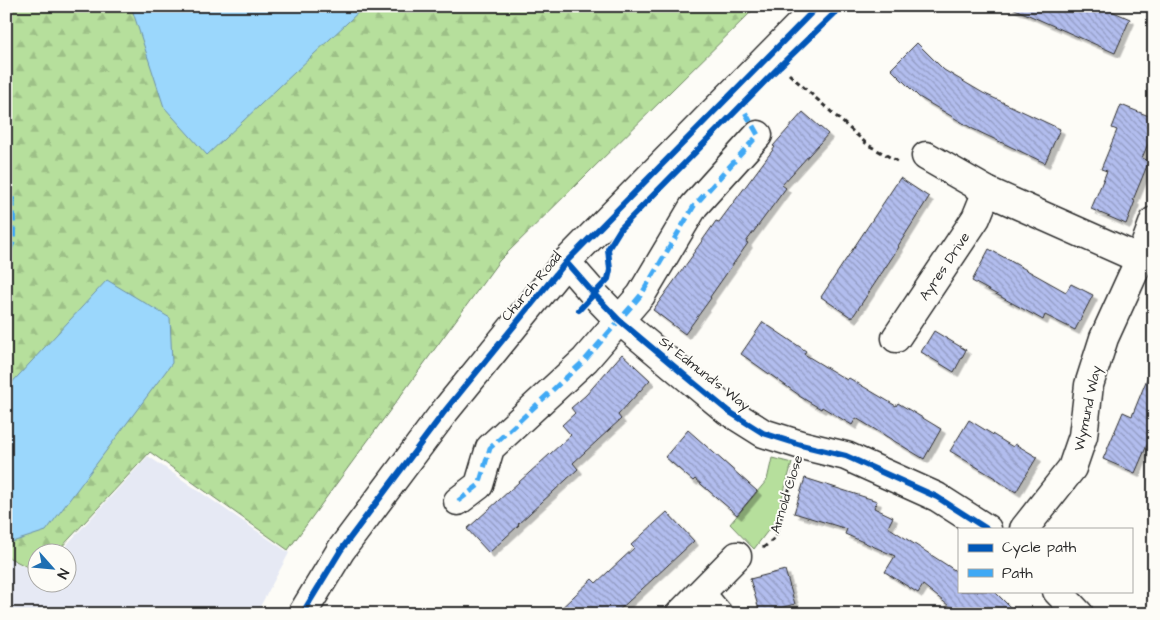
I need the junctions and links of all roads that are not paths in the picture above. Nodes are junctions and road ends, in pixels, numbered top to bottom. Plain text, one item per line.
1 (818, 6) edge
2 (758, 135) dead end
3 (926, 156) road end
4 (987, 191) junction
5 (1154, 220) edge
6 (1140, 259) junction
7 (566, 262) junction
8 (619, 320) junction
9 (896, 338) dead end
10 (458, 501) dead end
11 (985, 528) edge
12 (1025, 528) edge
13 (737, 556) road end
14 (1058, 592) edge
15 (709, 604) edge
16 (302, 614) edge
17 (680, 614) edge
18 (1079, 614) edge

1 - 7 street, Church Road
2 - 8 street
3 - 4 street
4 - 6 street
4 - 9 street, Ayres Drive
5 - 6 street, Wymund Way
6 - 12 street, Wymund Way
7 - 8 street, St Edmund's Way
7 - 16 street, Church Road
8 - 10 street
8 - 11 street, St Edmund's Way
13 - 15 street
14 - 18 street
15 - 17 street

